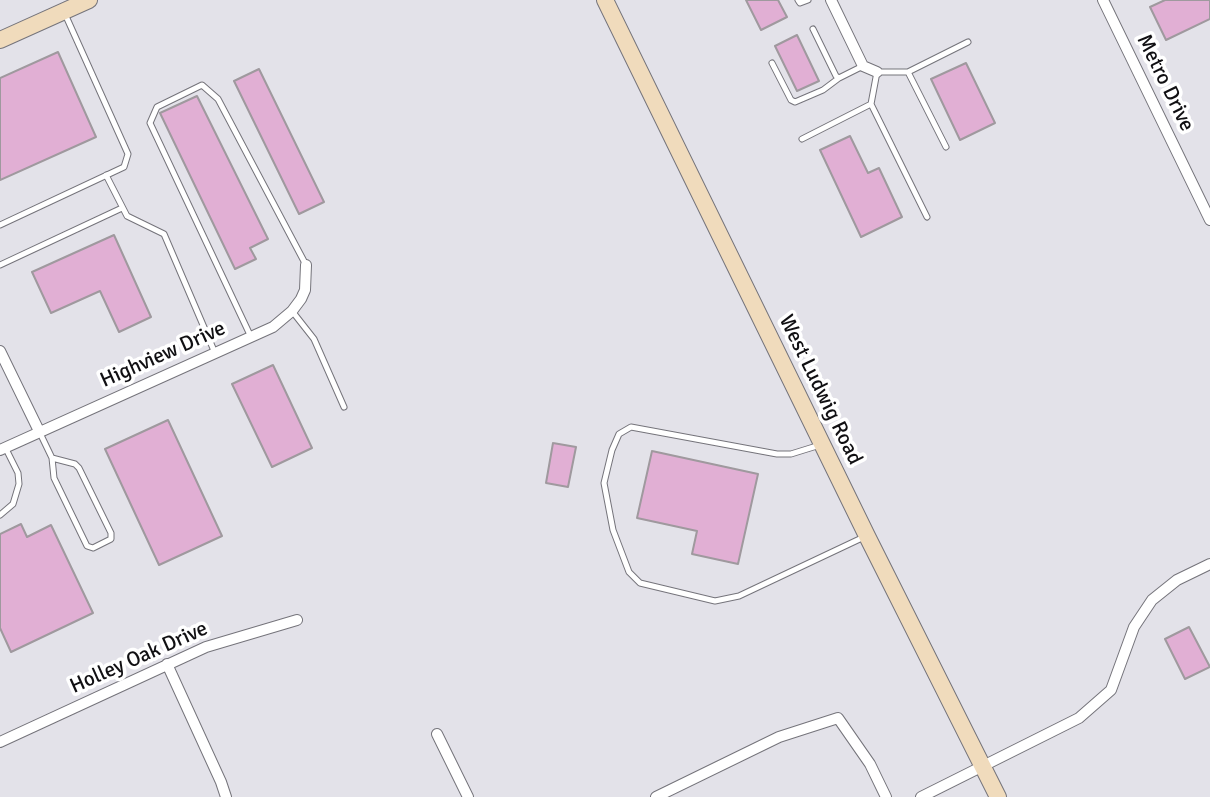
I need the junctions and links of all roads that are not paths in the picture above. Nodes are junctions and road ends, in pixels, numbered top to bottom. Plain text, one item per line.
1 (89, 0) edge
2 (605, 0) edge
3 (798, 0) edge
4 (808, 0) edge
5 (831, 0) edge
6 (1103, 0) edge
7 (63, 12) junction
8 (813, 29) dead end
9 (0, 40) edge
10 (968, 42) dead end
11 (772, 63) dead end
12 (863, 66) junction
13 (877, 72) junction
14 (908, 72) junction
15 (839, 78) junction
16 (871, 104) junction
17 (802, 139) dead end
18 (946, 147) dead end
19 (106, 175) junction
20 (122, 208) junction
21 (927, 217) dead end
22 (1210, 220) edge
23 (0, 225) edge
24 (0, 264) edge
25 (306, 265) joint
26 (292, 311) junction
27 (251, 337) junction
28 (0, 351) edge
29 (215, 353) junction
30 (3, 364) edge
31 (344, 407) dead end
32 (39, 431) junction
33 (822, 443) junction
34 (3, 449) edge
35 (52, 458) junction
36 (0, 514) edge
37 (867, 536) junction
38 (1210, 564) edge
39 (297, 620) dead end
40 (167, 664) junction
41 (437, 734) dead end
42 (0, 742) edge
43 (984, 767) junction
44 (226, 797) edge
45 (468, 797) edge
46 (656, 797) edge
47 (886, 797) edge
48 (921, 797) edge
49 (998, 797) edge

1 - 7 main road
2 - 33 main road, West Ludwig Road
3 - 4 lane
5 - 12 street
6 - 22 street, Metro Drive
7 - 9 main road
7 - 19 lane
8 - 15 lane
10 - 14 lane
11 - 15 lane
12 - 13 street
12 - 15 lane
13 - 14 lane
13 - 16 lane
14 - 18 lane
16 - 17 lane
16 - 21 lane
19 - 20 lane
19 - 23 lane
20 - 24 lane
20 - 29 lane
25 - 26 street
25 - 27 lane
26 - 27 street, Highview Drive
26 - 31 lane
27 - 29 street, Highview Drive
28 - 30 street
29 - 32 street, Highview Drive
30 - 32 street
32 - 34 street, Highview Drive
32 - 35 lane
33 - 37 main road, West Ludwig Road
33 - 37 lane
34 - 36 lane
35 - 35 lane
37 - 43 main road, West Ludwig Road
38 - 43 street
39 - 40 street, Holley Oak Drive
40 - 42 street, Holley Oak Drive
40 - 44 street
41 - 45 street
43 - 48 street
43 - 49 main road, West Ludwig Road
46 - 47 street

